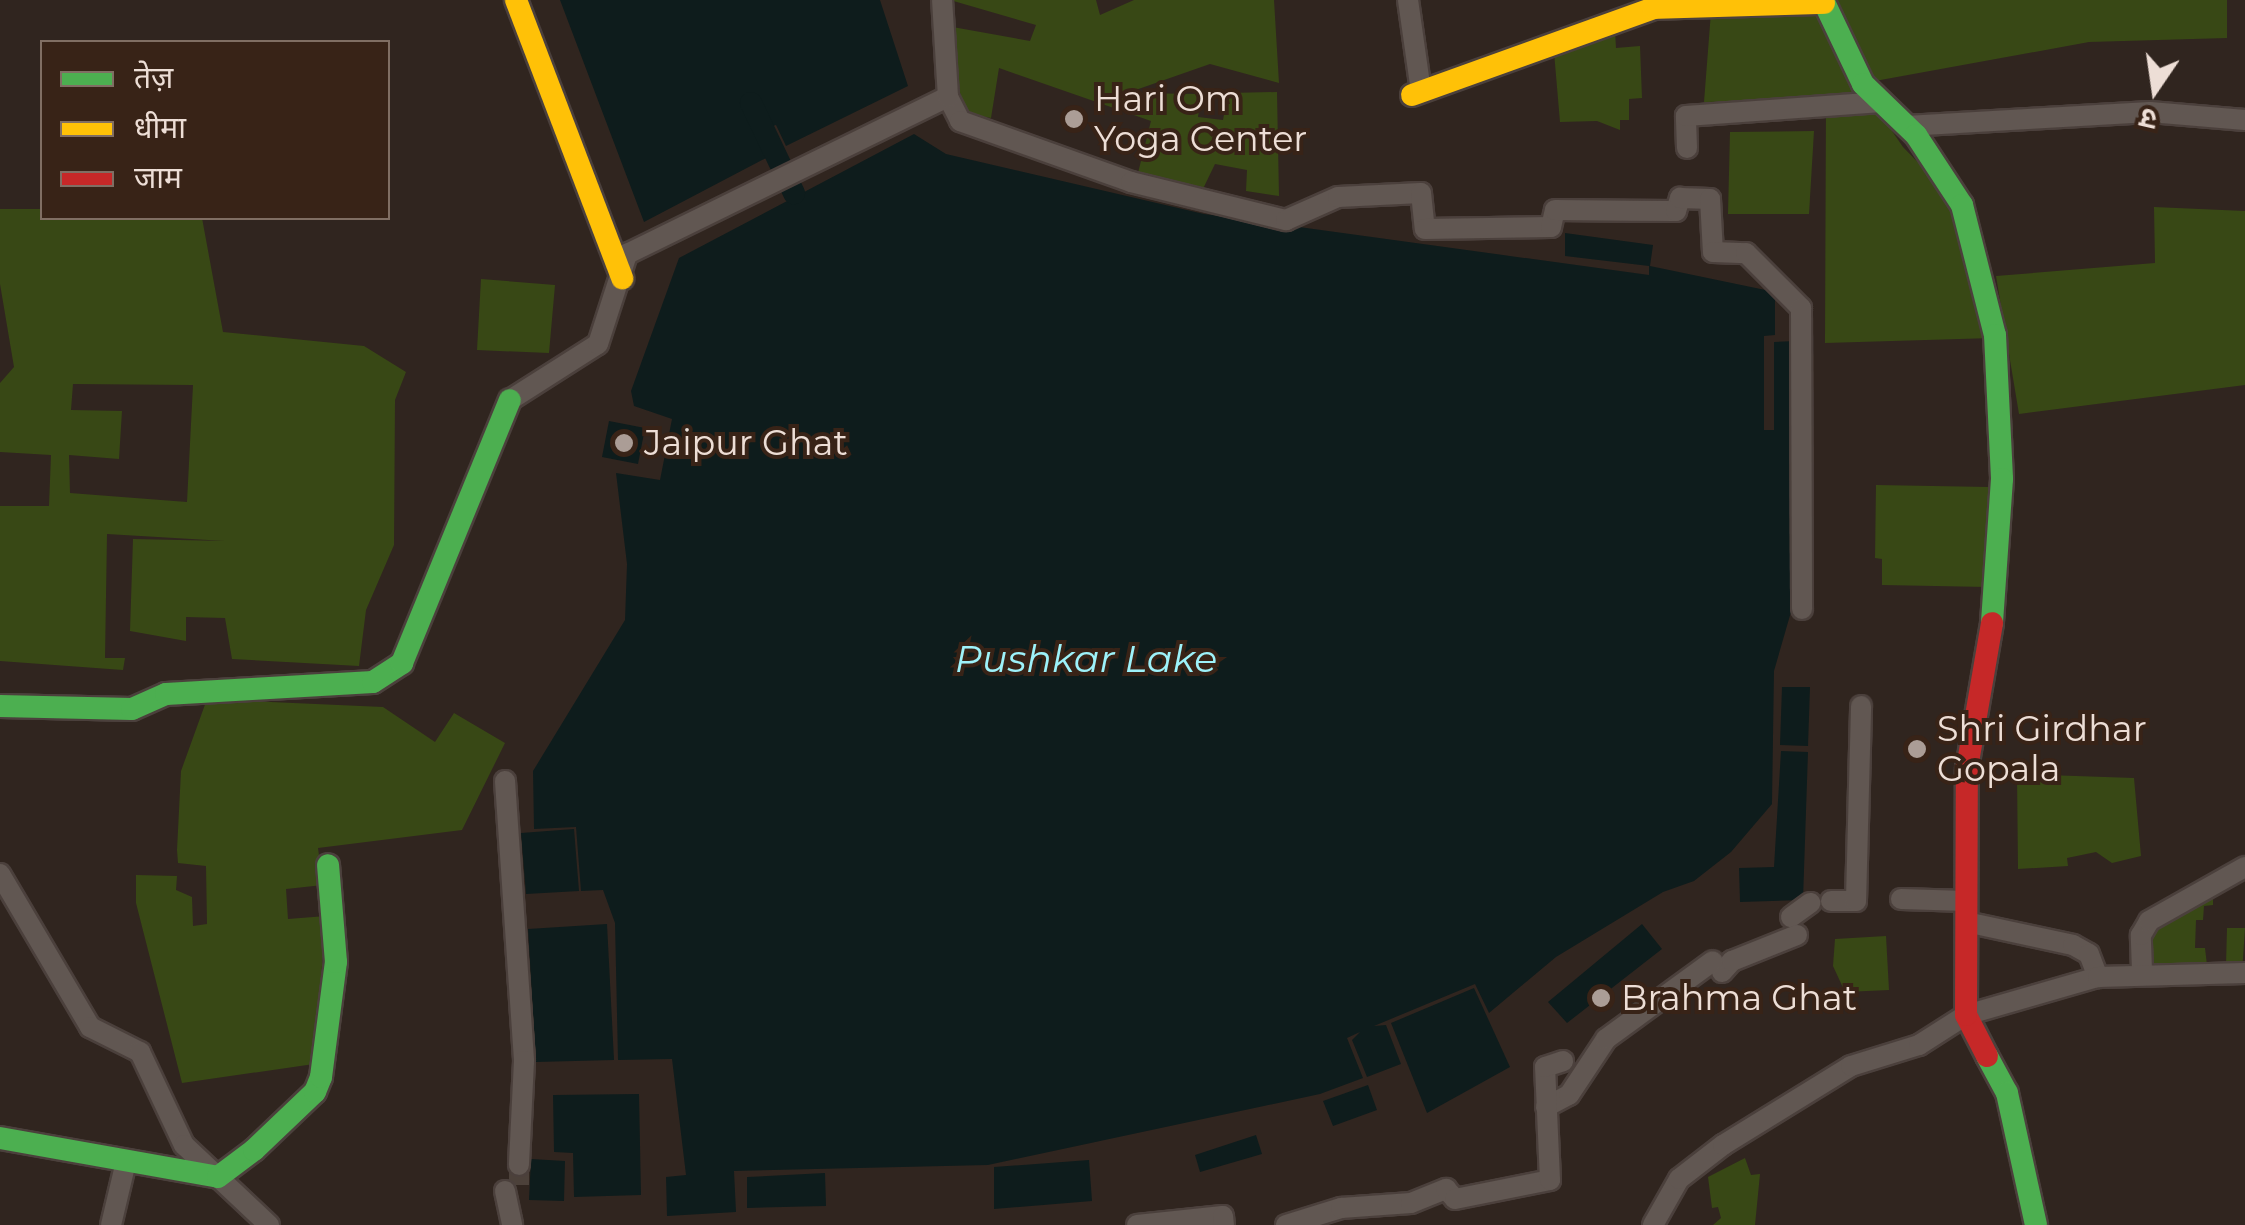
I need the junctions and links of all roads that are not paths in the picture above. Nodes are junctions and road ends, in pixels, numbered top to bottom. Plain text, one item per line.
1 (516, 0) edge
2 (942, 0) edge
3 (1408, 0) edge
4 (1824, 2) edge
5 (1416, 93) joint
6 (942, 99) junction
7 (1881, 102) junction
8 (2245, 120) edge
9 (1906, 126) junction
10 (1687, 148) dead end
11 (622, 278) junction
12 (510, 400) joint
13 (1802, 609) dead end
14 (0, 706) edge
15 (1861, 706) dead end
16 (505, 782) dead end
17 (328, 865) dead end
18 (2245, 867) edge
19 (0, 874) edge
20 (1901, 899) dead end
21 (1966, 912) junction
22 (2142, 971) junction
23 (2245, 973) edge
24 (2098, 977) junction
25 (1966, 1014) junction
26 (1563, 1061) dead end
27 (1546, 1108) junction
28 (0, 1138) edge
29 (125, 1166) junction
30 (218, 1177) junction
31 (111, 1225) edge
32 (269, 1225) edge
33 (512, 1225) edge
34 (1136, 1225) edge
35 (1224, 1225) edge
36 (1286, 1225) edge
37 (1653, 1225) edge
38 (2036, 1225) edge

1 - 11 street
2 - 6 street
3 - 5 street
4 - 5 street
4 - 7 street
6 - 11 street
6 - 13 street
7 - 9 street
7 - 10 street
8 - 9 street
9 - 21 street
11 - 12 street
12 - 14 street
15 - 27 street
16 - 33 street
17 - 30 street
18 - 22 street
19 - 30 street
20 - 21 street
21 - 24 street
21 - 25 street
22 - 23 street
22 - 24 street
24 - 25 street
25 - 37 street
25 - 38 street
26 - 27 street
27 - 36 street
28 - 29 street
29 - 30 street
29 - 31 street
30 - 32 street
34 - 35 street

